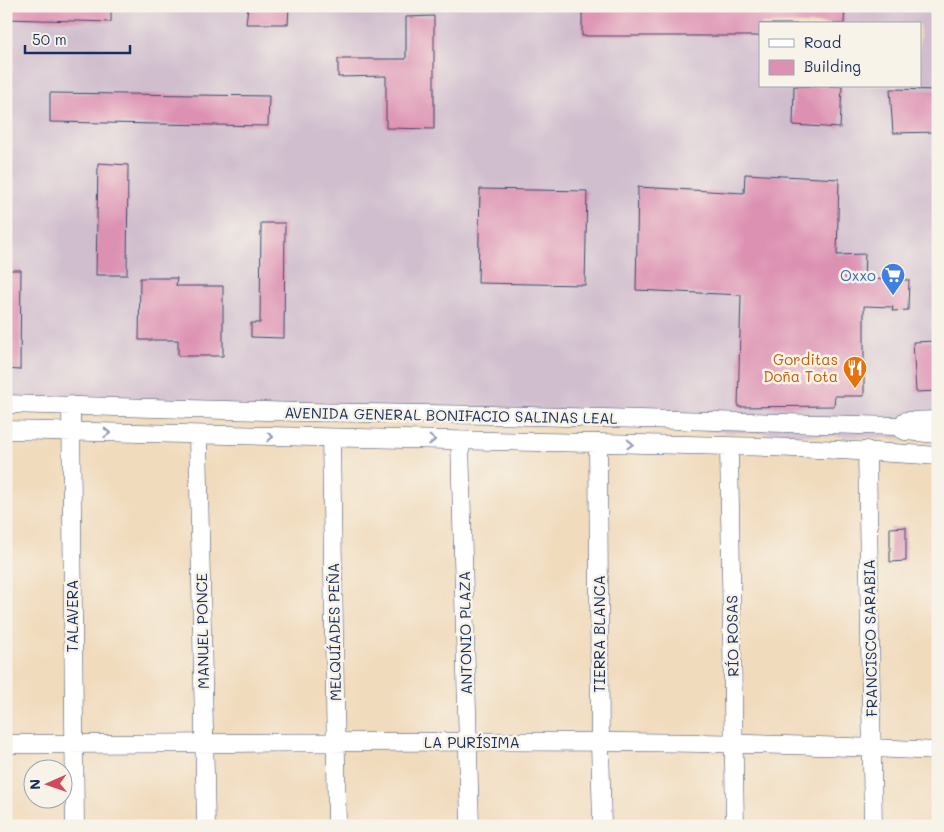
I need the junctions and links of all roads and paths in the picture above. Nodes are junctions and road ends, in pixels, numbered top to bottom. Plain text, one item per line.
1 (6, 404) edge
2 (71, 405) junction
3 (491, 415) junction
4 (938, 420) edge
5 (752, 423) junction
6 (896, 426) junction
7 (6, 430) edge
8 (71, 432) junction
9 (938, 434) edge
10 (198, 436) junction
11 (331, 438) junction
12 (460, 441) junction
13 (492, 441) junction
14 (598, 443) junction
15 (729, 447) junction
16 (793, 449) junction
17 (867, 450) junction
18 (938, 456) edge
19 (204, 742) junction
20 (467, 742) junction
21 (336, 743) junction
22 (600, 743) junction
23 (6, 744) edge
24 (73, 744) junction
25 (733, 745) junction
26 (872, 748) junction
27 (938, 751) edge
28 (75, 826) edge
29 (206, 826) edge
30 (337, 826) edge
31 (470, 826) edge
32 (602, 826) edge
33 (735, 826) edge
34 (873, 826) edge

1 - 2 street, AVENIDA GENERAL BONIFACIO SALINAS LEAL
2 - 3 street, AVENIDA GENERAL BONIFACIO SALINAS LEAL
2 - 8 street, TALAVERA
3 - 5 street, AVENIDA GENERAL BONIFACIO SALINAS LEAL
3 - 13 street
4 - 6 street, AVENIDA GENERAL BONIFACIO SALINAS LEAL
5 - 6 street, AVENIDA GENERAL BONIFACIO SALINAS LEAL
5 - 16 street
6 - 9 street, AVENIDA GENERAL BONIFACIO SALINAS LEAL
7 - 8 street
8 -> 10 street
8 - 24 street, TALAVERA
10 -> 11 street
10 - 19 street, MANUEL PONCE
11 -> 12 street
11 - 21 street, MELQUÍADES PEÑA
12 - 13 street
12 - 20 street, ANTONIO PLAZA
13 - 14 street
14 -> 15 street
14 - 22 street, TIERRA BLANCA
15 - 16 street
15 - 25 street, RÍO ROSAS
16 - 17 street
17 - 18 street
17 - 26 street, FRANCISCO SARABIA
19 - 21 street, LA PURÍSIMA
19 - 24 street, LA PURÍSIMA
19 - 29 street, MANUEL PONCE
20 - 21 street, LA PURÍSIMA
20 - 22 street, LA PURÍSIMA
20 - 31 street, ANTONIO PLAZA
21 - 30 street, MELQUÍADES PEÑA
22 - 25 street, LA PURÍSIMA
22 - 32 street, TIERRA BLANCA
23 - 24 street, LA PURÍSIMA
24 - 28 street, TALAVERA
25 - 26 street, LA PURÍSIMA
25 - 33 street, RÍO ROSAS
26 - 27 street, LA PURÍSIMA
26 - 34 street, FRANCISCO SARABIA

